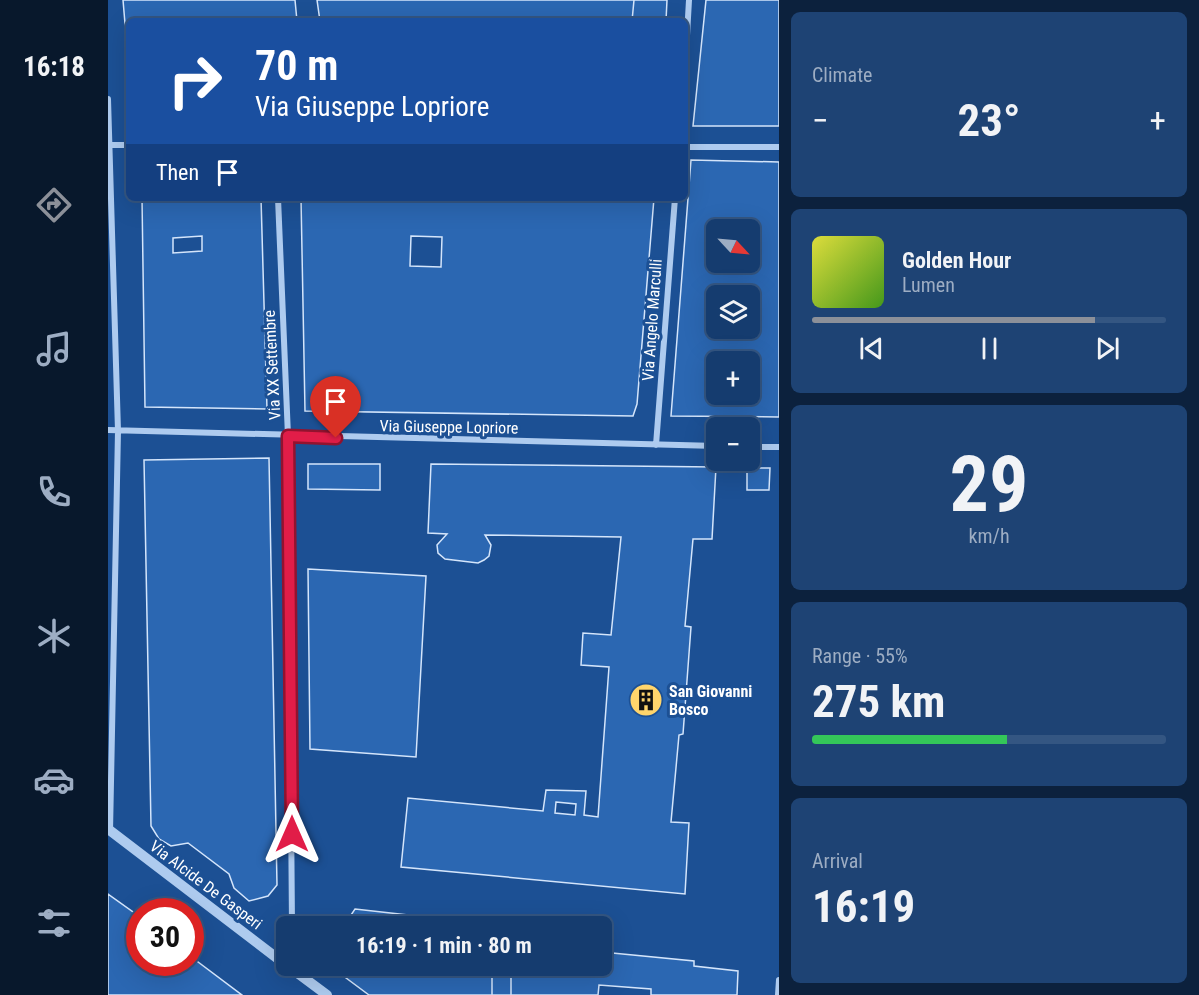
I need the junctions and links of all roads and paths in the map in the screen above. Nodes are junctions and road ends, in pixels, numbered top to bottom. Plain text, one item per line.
1 (689, 0) edge
2 (688, 18) edge
3 (108, 99) edge
4 (109, 145) edge
5 (126, 145) edge
6 (688, 147) edge
7 (779, 147) edge
8 (278, 201) edge
9 (675, 201) edge
10 (108, 430) edge
11 (118, 431) junction
12 (288, 436) junction
13 (656, 445) junction
14 (706, 446) edge
15 (760, 447) edge
16 (779, 447) edge
17 (109, 832) edge
18 (292, 916) edge
19 (276, 957) edge
20 (302, 976) edge
21 (779, 980) edge
22 (327, 995) edge
23 (778, 995) edge

1 - 2 street
3 - 4 street
4 - 5 street
4 - 11 street
6 - 7 street
8 - 12 street, Via XX Settembre
9 - 13 street, Via Angelo Marculli
10 - 11 street, Via Giuseppe Lopriore
11 - 12 street, Via Giuseppe Lopriore
11 - 17 street
12 - 13 street, Via Giuseppe Lopriore
12 - 18 street, Via XX Settembre
13 - 14 street, Via Giuseppe Lopriore
15 - 16 street
17 - 19 street, Via Alcide De Gasperi
20 - 22 street, Via Alcide De Gasperi
21 - 23 street

